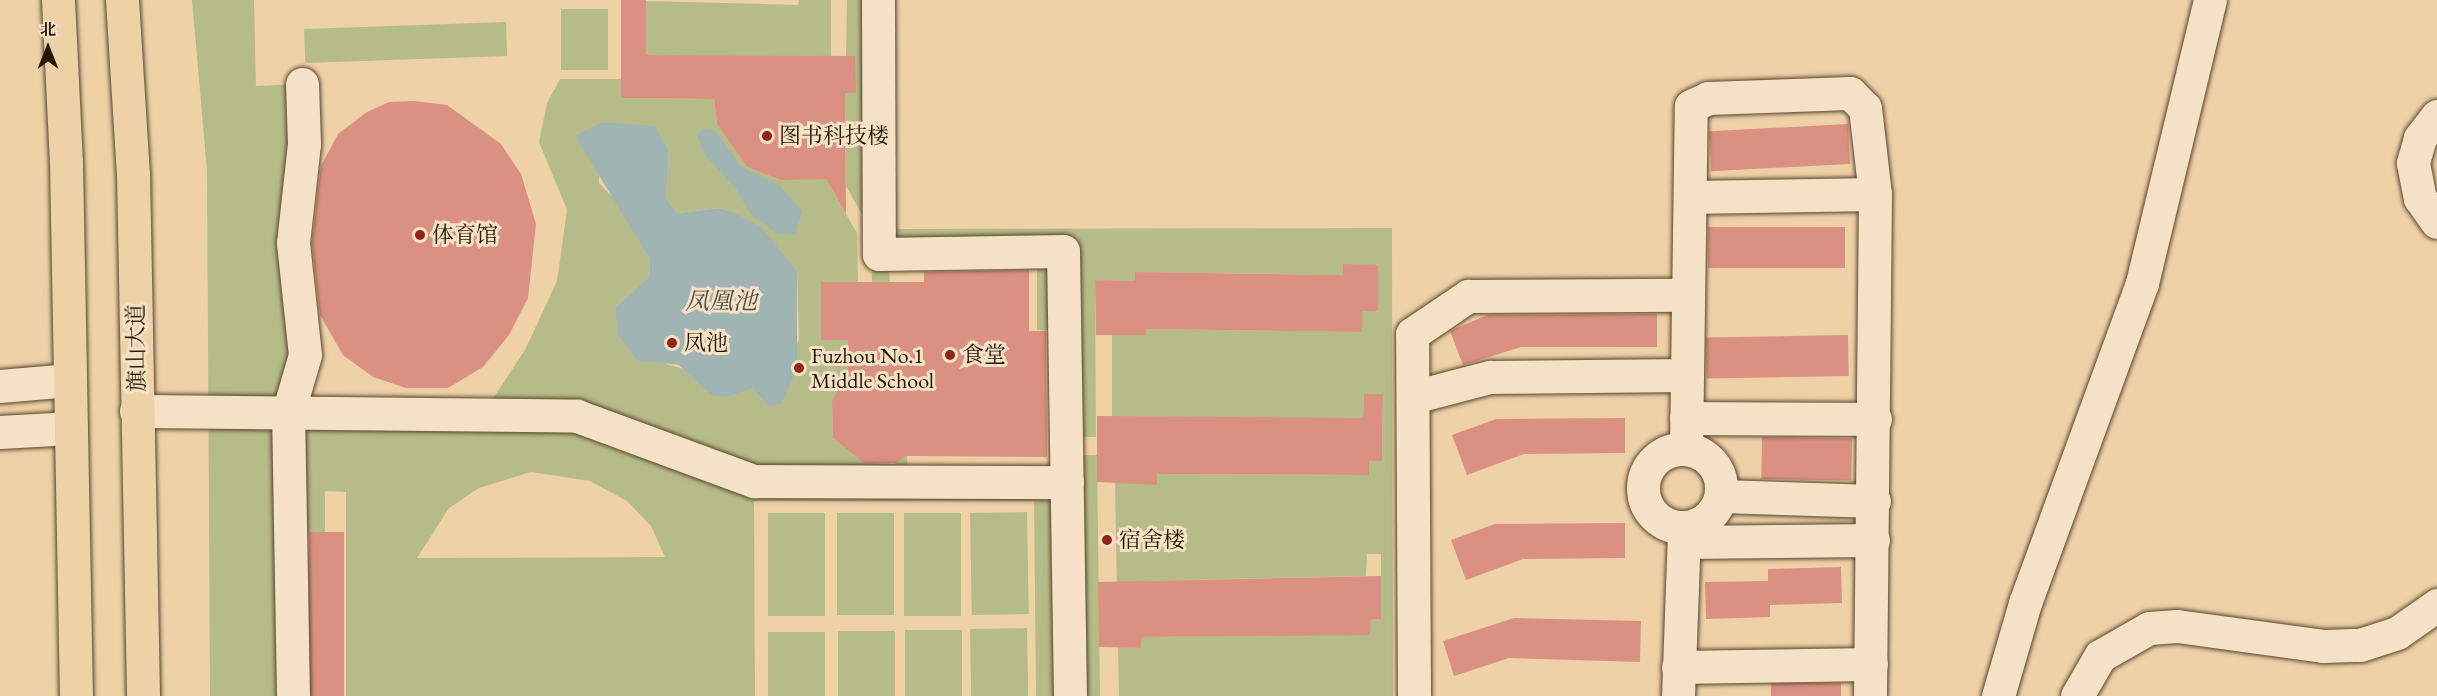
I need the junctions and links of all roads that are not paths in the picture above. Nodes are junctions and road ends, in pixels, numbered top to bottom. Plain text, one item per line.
1 (58, 0) edge
2 (122, 0) edge
3 (878, 0) edge
4 (2210, 0) edge
5 (302, 84) dead end
6 (2437, 116) edge
7 (1875, 194) junction
8 (1690, 197) junction
9 (2437, 222) edge
10 (1685, 295) junction
11 (1687, 375) junction
12 (70, 380) junction
13 (0, 386) edge
14 (1413, 397) junction
15 (136, 411) junction
16 (288, 413) junction
17 (1875, 419) junction
18 (71, 428) junction
19 (0, 432) edge
20 (1686, 433) junction
21 (1067, 482) junction
22 (1721, 496) junction
23 (1874, 501) junction
24 (1684, 535) junction
25 (1873, 540) junction
26 (2433, 618) edge
27 (1870, 680) edge
28 (1678, 681) edge
29 (76, 696) edge
30 (143, 696) edge
31 (293, 696) edge
32 (1071, 696) edge
33 (1414, 696) edge
34 (1998, 696) edge
35 (2077, 696) edge

1 - 12 highway
2 - 15 highway, 旗山大道
3 - 21 street
4 - 34 street
5 - 16 street
6 - 9 street
7 - 8 street
7 - 8 street
7 - 17 street
8 - 10 street
10 - 11 street
10 - 14 street
11 - 14 street
11 - 20 street
12 - 13 street
12 - 18 highway
14 - 33 street
15 - 16 street
15 - 30 highway, 旗山大道
16 - 21 street
16 - 31 street
17 - 20 street
17 - 23 street
18 - 19 street
18 - 29 highway
20 - 22 street
20 - 24 street
21 - 32 street
22 - 23 street
22 - 24 street
23 - 25 street
24 - 25 street
24 - 28 street
25 - 27 street
26 - 35 street
27 - 28 street

